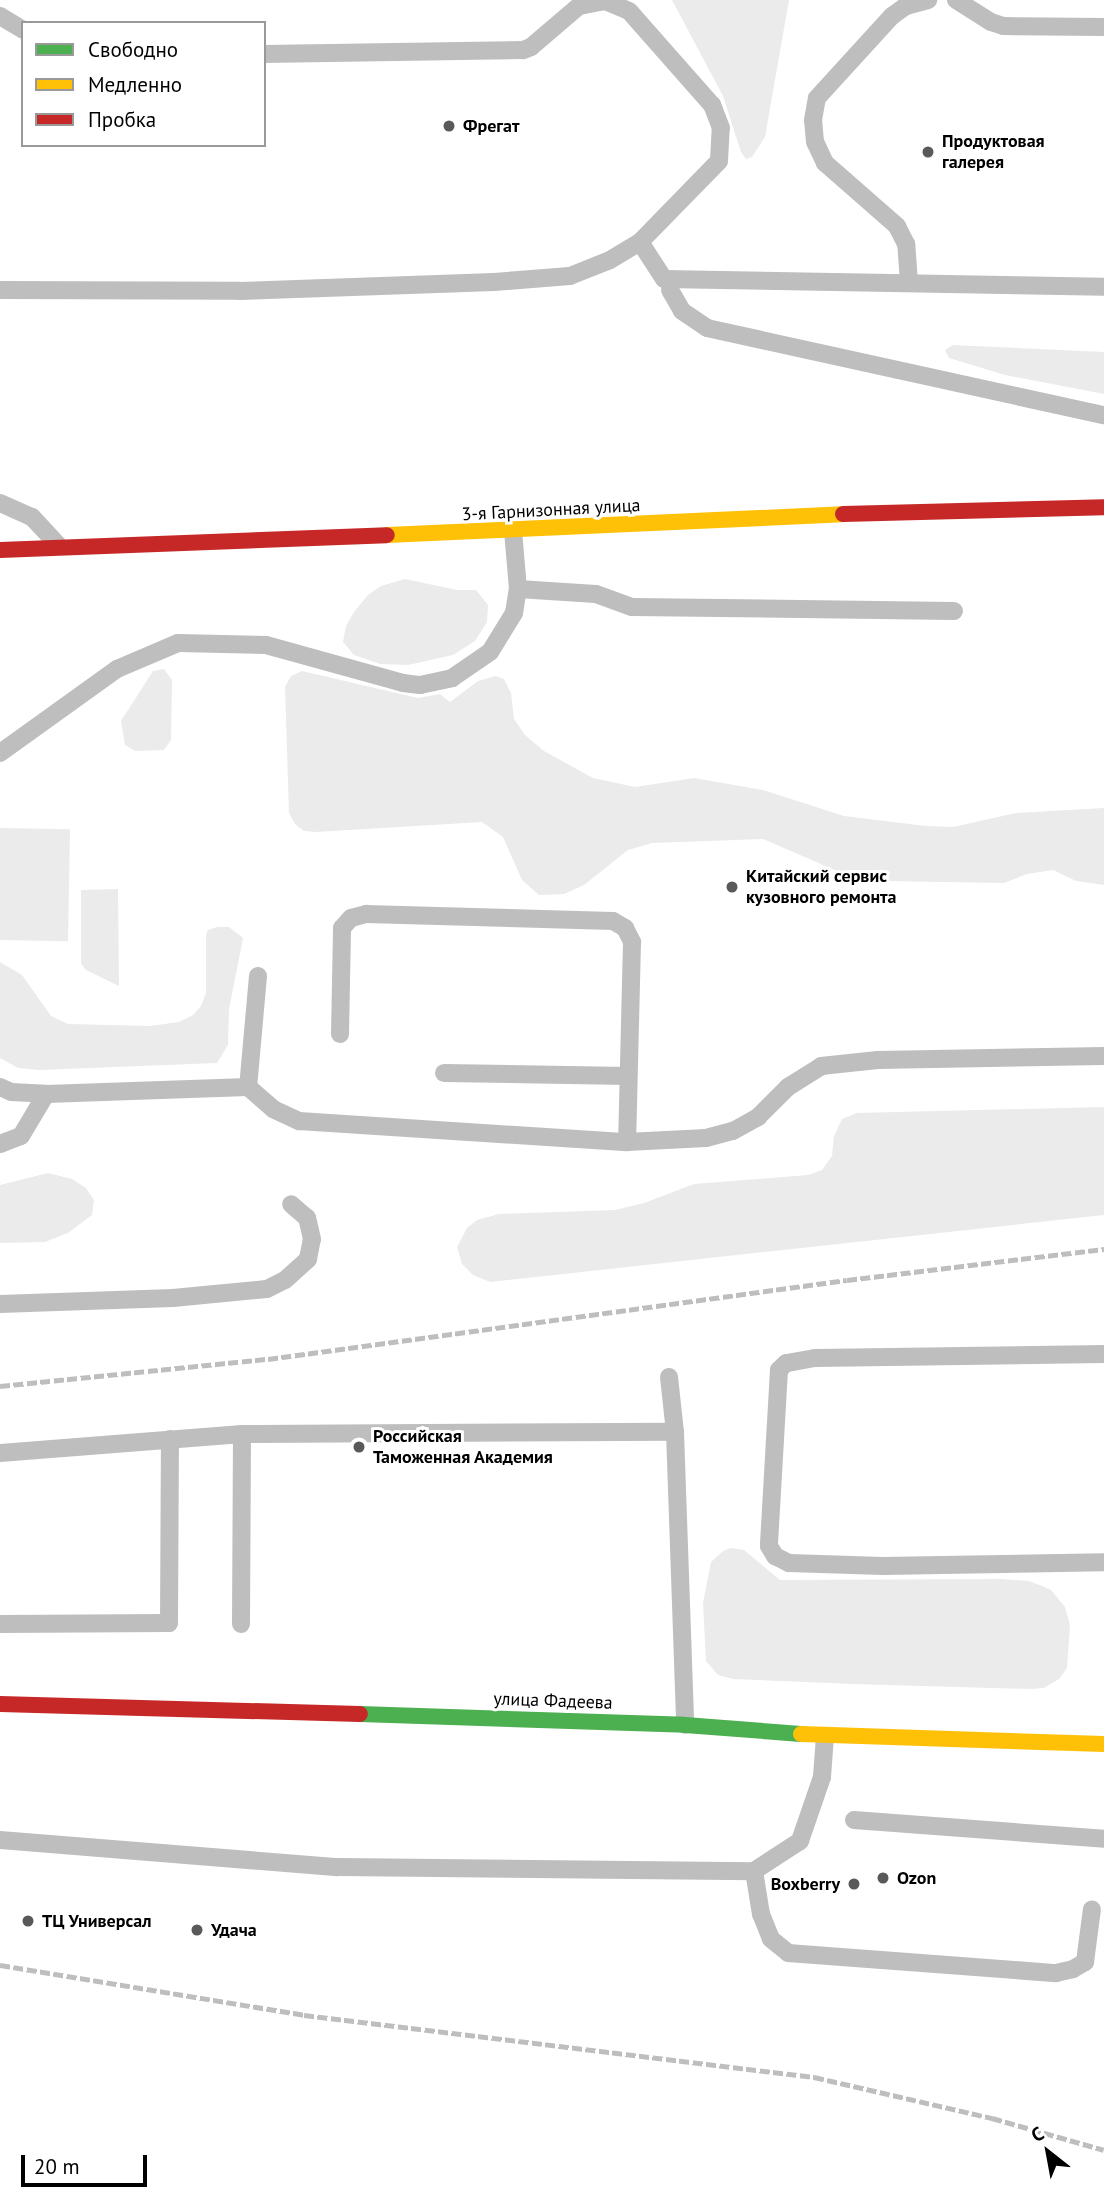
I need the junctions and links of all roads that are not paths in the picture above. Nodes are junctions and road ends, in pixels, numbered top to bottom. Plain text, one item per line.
1 (928, 0) edge
2 (956, 0) edge
3 (0, 16) edge
4 (1104, 27) edge
5 (21, 29) edge
6 (266, 54) edge
7 (640, 242) junction
8 (909, 283) junction
9 (1104, 287) edge
10 (0, 290) edge
11 (670, 290) dead end
12 (1104, 415) edge
13 (0, 503) edge
14 (1104, 507) edge
15 (513, 531) junction
16 (62, 550) junction
17 (0, 551) edge
18 (518, 589) junction
19 (954, 611) dead end
20 (0, 753) edge
21 (258, 976) dead end
22 (340, 1034) dead end
23 (1104, 1056) edge
24 (444, 1073) dead end
25 (628, 1076) junction
26 (0, 1087) edge
27 (248, 1087) junction
28 (46, 1094) junction
29 (627, 1142) junction
30 (0, 1144) edge
31 (291, 1204) dead end
32 (0, 1304) edge
33 (1104, 1354) edge
34 (669, 1377) dead end
35 (676, 1432) junction
36 (242, 1434) junction
37 (170, 1439) junction
38 (0, 1453) edge
39 (1104, 1562) edge
40 (0, 1624) edge
41 (241, 1624) dead end
42 (0, 1704) edge
43 (685, 1725) junction
44 (825, 1736) junction
45 (1104, 1744) edge
46 (854, 1820) dead end
47 (1104, 1839) edge
48 (0, 1840) edge
49 (754, 1871) junction
50 (1092, 1909) dead end

1 - 8 lane
2 - 4 lane
3 - 5 lane
6 - 7 lane
7 - 8 lane
7 - 10 lane
8 - 9 lane
11 - 12 lane
13 - 16 lane
14 - 15 street, 3-я Гарнизонная улица
15 - 16 street, 3-я Гарнизонная улица
15 - 18 lane
16 - 17 street, 3-я Гарнизонная улица
18 - 19 lane
18 - 20 lane
21 - 27 lane
22 - 25 lane
23 - 29 lane
24 - 25 lane
25 - 29 lane
26 - 28 lane
27 - 28 lane
27 - 29 lane
28 - 30 lane
31 - 32 lane
33 - 39 lane
34 - 35 lane
35 - 36 lane
35 - 43 lane
36 - 37 lane
36 - 41 lane
37 - 38 lane
37 - 40 lane
42 - 43 street, улица Фадеева
43 - 44 street, улица Фадеева
44 - 45 street, улица Фадеева
44 - 49 lane
46 - 47 lane
48 - 49 lane
49 - 50 lane

